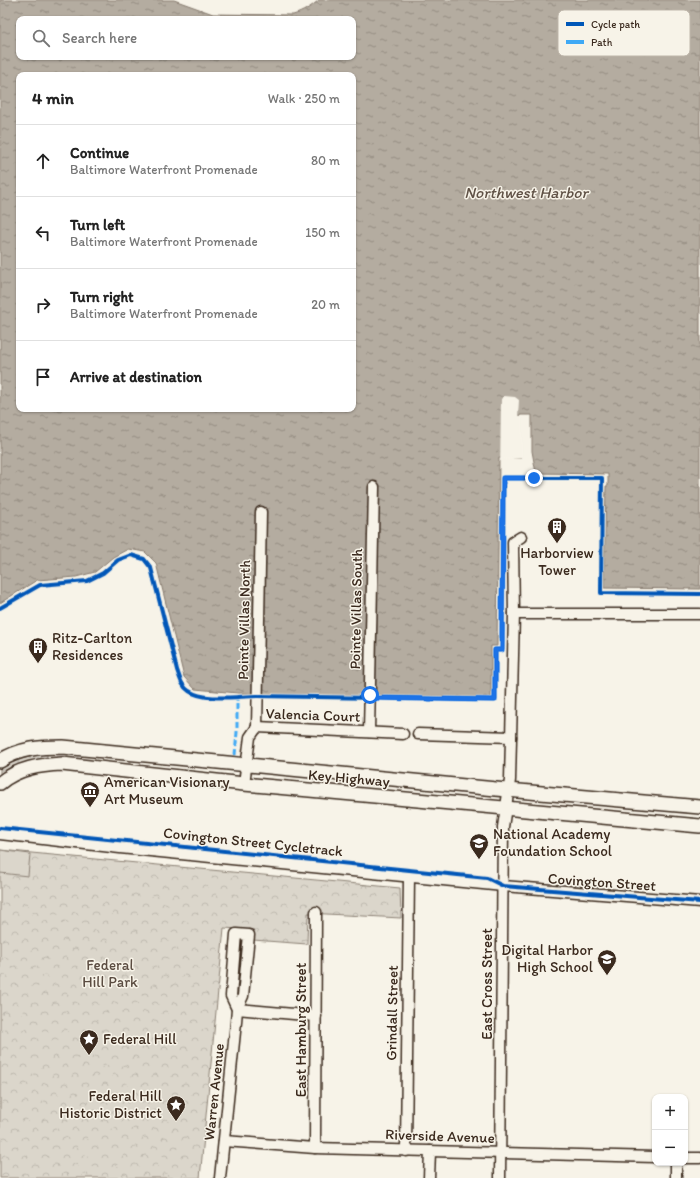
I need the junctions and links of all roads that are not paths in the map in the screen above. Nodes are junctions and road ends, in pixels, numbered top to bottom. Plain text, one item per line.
1 (374, 487) dead end
2 (261, 512) dead end
3 (521, 537) dead end
4 (514, 614) junction
5 (700, 614) edge
6 (257, 727) junction
7 (369, 732) junction
8 (403, 734) dead end
9 (418, 734) dead end
10 (511, 737) junction
11 (0, 761) edge
12 (246, 766) junction
13 (0, 782) edge
14 (244, 784) junction
15 (508, 790) junction
16 (700, 807) edge
17 (506, 808) junction
18 (700, 826) edge
19 (0, 834) edge
20 (408, 876) junction
21 (502, 886) junction
22 (700, 902) edge
23 (316, 912) dead end
24 (237, 1008) junction
25 (316, 1016) junction
26 (224, 1141) junction
27 (315, 1148) junction
28 (406, 1151) junction
29 (430, 1151) junction
30 (500, 1153) junction
31 (652, 1157) edge
32 (688, 1158) edge
33 (700, 1158) edge
34 (676, 1166) edge
35 (220, 1178) edge
36 (429, 1178) edge
37 (500, 1178) edge
38 (676, 1178) edge

1 - 7 street, Pointe Villas South
2 - 6 street, Pointe Villas North
3 - 4 street, East Cross Street
4 - 5 street
4 - 10 street, East Cross Street
6 - 7 street, Valencia Court
6 - 12 street, Valencia Court
7 - 8 street, Valencia Court
9 - 10 street
10 - 15 street, East Cross Street
11 - 12 main road, Key Highway
12 - 14 street, Valencia Court
12 - 15 main road, Key Highway
13 - 14 main road, Key Highway
14 - 17 main road, Key Highway
15 - 16 main road, Key Highway
15 - 17 street, East Cross Street
17 - 18 main road, Key Highway
17 - 21 street, East Cross Street
19 - 20 street, Covington Street
20 - 21 street, Covington Street
20 - 28 street, Grindall Street
21 - 22 street, Covington Street
21 - 30 street, East Cross Street
23 - 25 street, East Hamburg Street
24 - 24 street, Warren Avenue
24 - 25 street
24 - 26 street, Warren Avenue
25 - 27 street, East Hamburg Street
26 - 27 street, Riverside Avenue
26 - 35 street, Warren Avenue
27 - 28 street, Riverside Avenue
28 - 29 street, Riverside Avenue
29 - 30 street, Riverside Avenue
29 - 36 street
30 - 31 street, Riverside Avenue
30 - 37 street, East Cross Street
32 - 33 street
34 - 38 street

